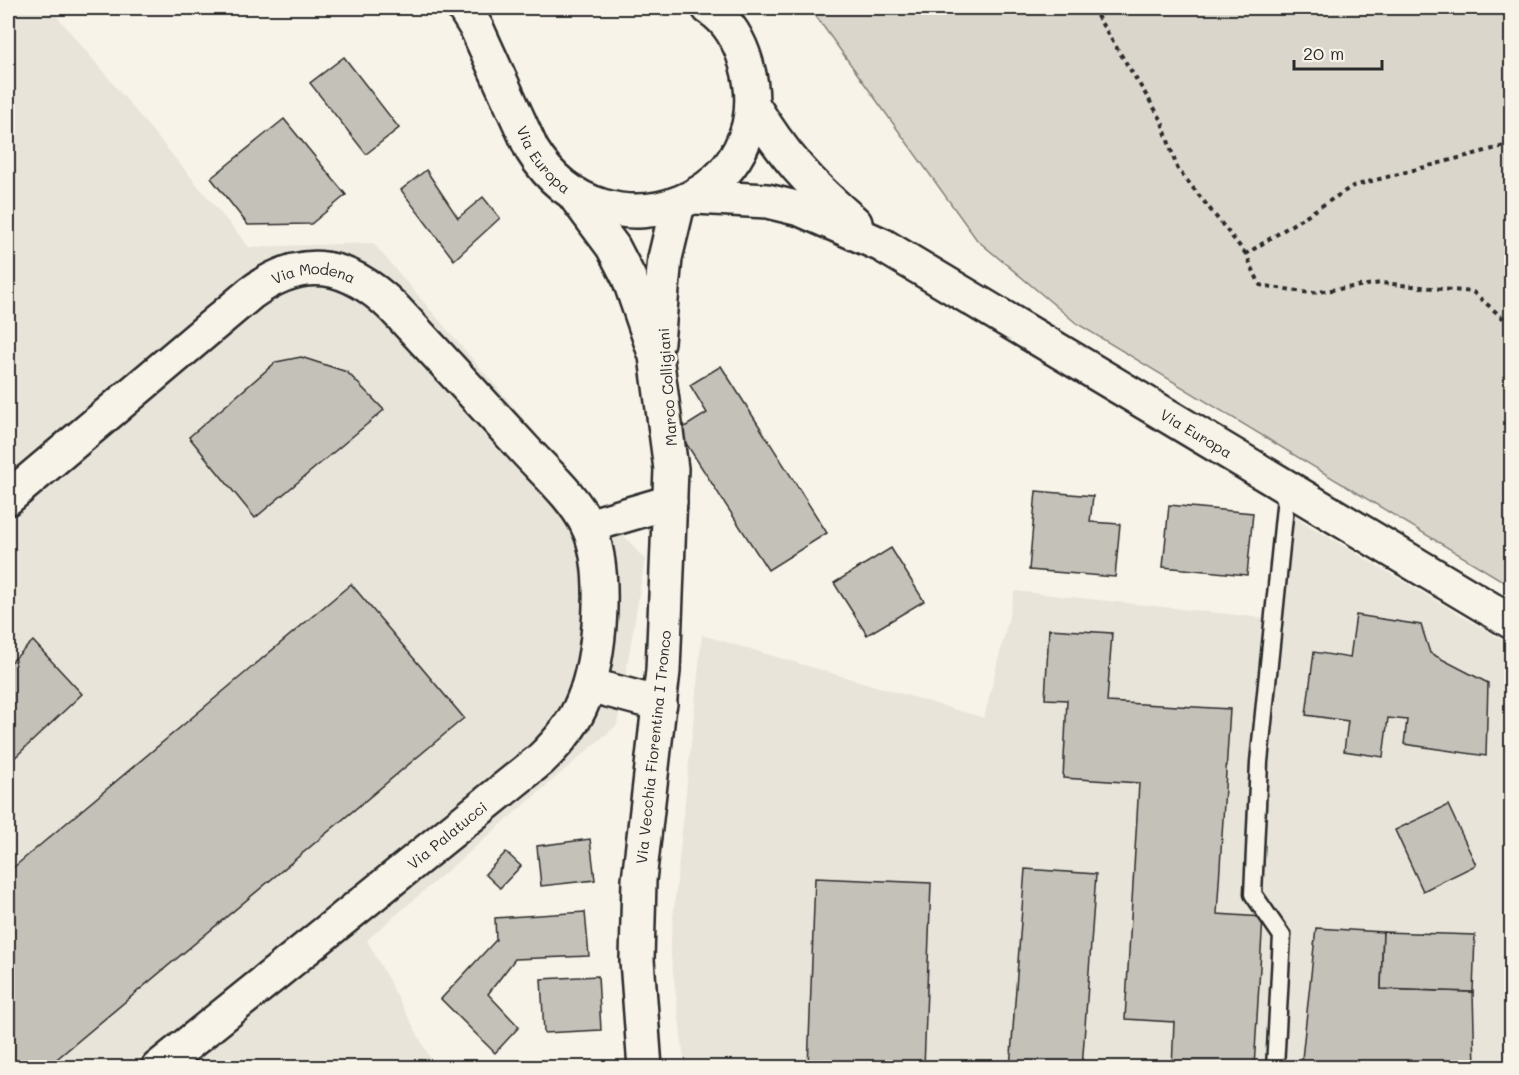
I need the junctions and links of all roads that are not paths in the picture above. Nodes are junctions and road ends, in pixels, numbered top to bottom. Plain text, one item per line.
1 (464, 8) edge
2 (709, 8) edge
3 (752, 104) junction
4 (574, 196) junction
5 (687, 201) junction
6 (882, 245) junction
7 (656, 356) junction
8 (1287, 487) junction
9 (8, 498) edge
10 (670, 502) junction
11 (588, 526) junction
12 (1512, 622) edge
13 (589, 685) junction
14 (660, 704) junction
15 (158, 1068) edge
16 (645, 1068) edge
17 (1275, 1068) edge

1 - 4 street, Via Europa
2 - 3 street, Via Europa
3 - 5 street, Via Europa
3 - 6 street, Via Europa
4 - 5 street, Via Europa
4 - 7 street, Via Vecchia Fiorentina I Tronco
5 - 6 street, Via Europa
5 - 7 street, Via Vecchia Fiorentina I Tronco
6 - 8 street, Via Europa
7 - 10 street, Via Vecchia Fiorentina I Tronco
8 - 12 street, Via Europa
8 - 17 lane
9 - 11 street, Via Modena
10 - 11 street
10 - 14 street, Via Vecchia Fiorentina I Tronco
11 - 13 street, Via Palatucci
13 - 14 street
13 - 15 street, Via Palatucci
14 - 16 street, Via Vecchia Fiorentina I Tronco

